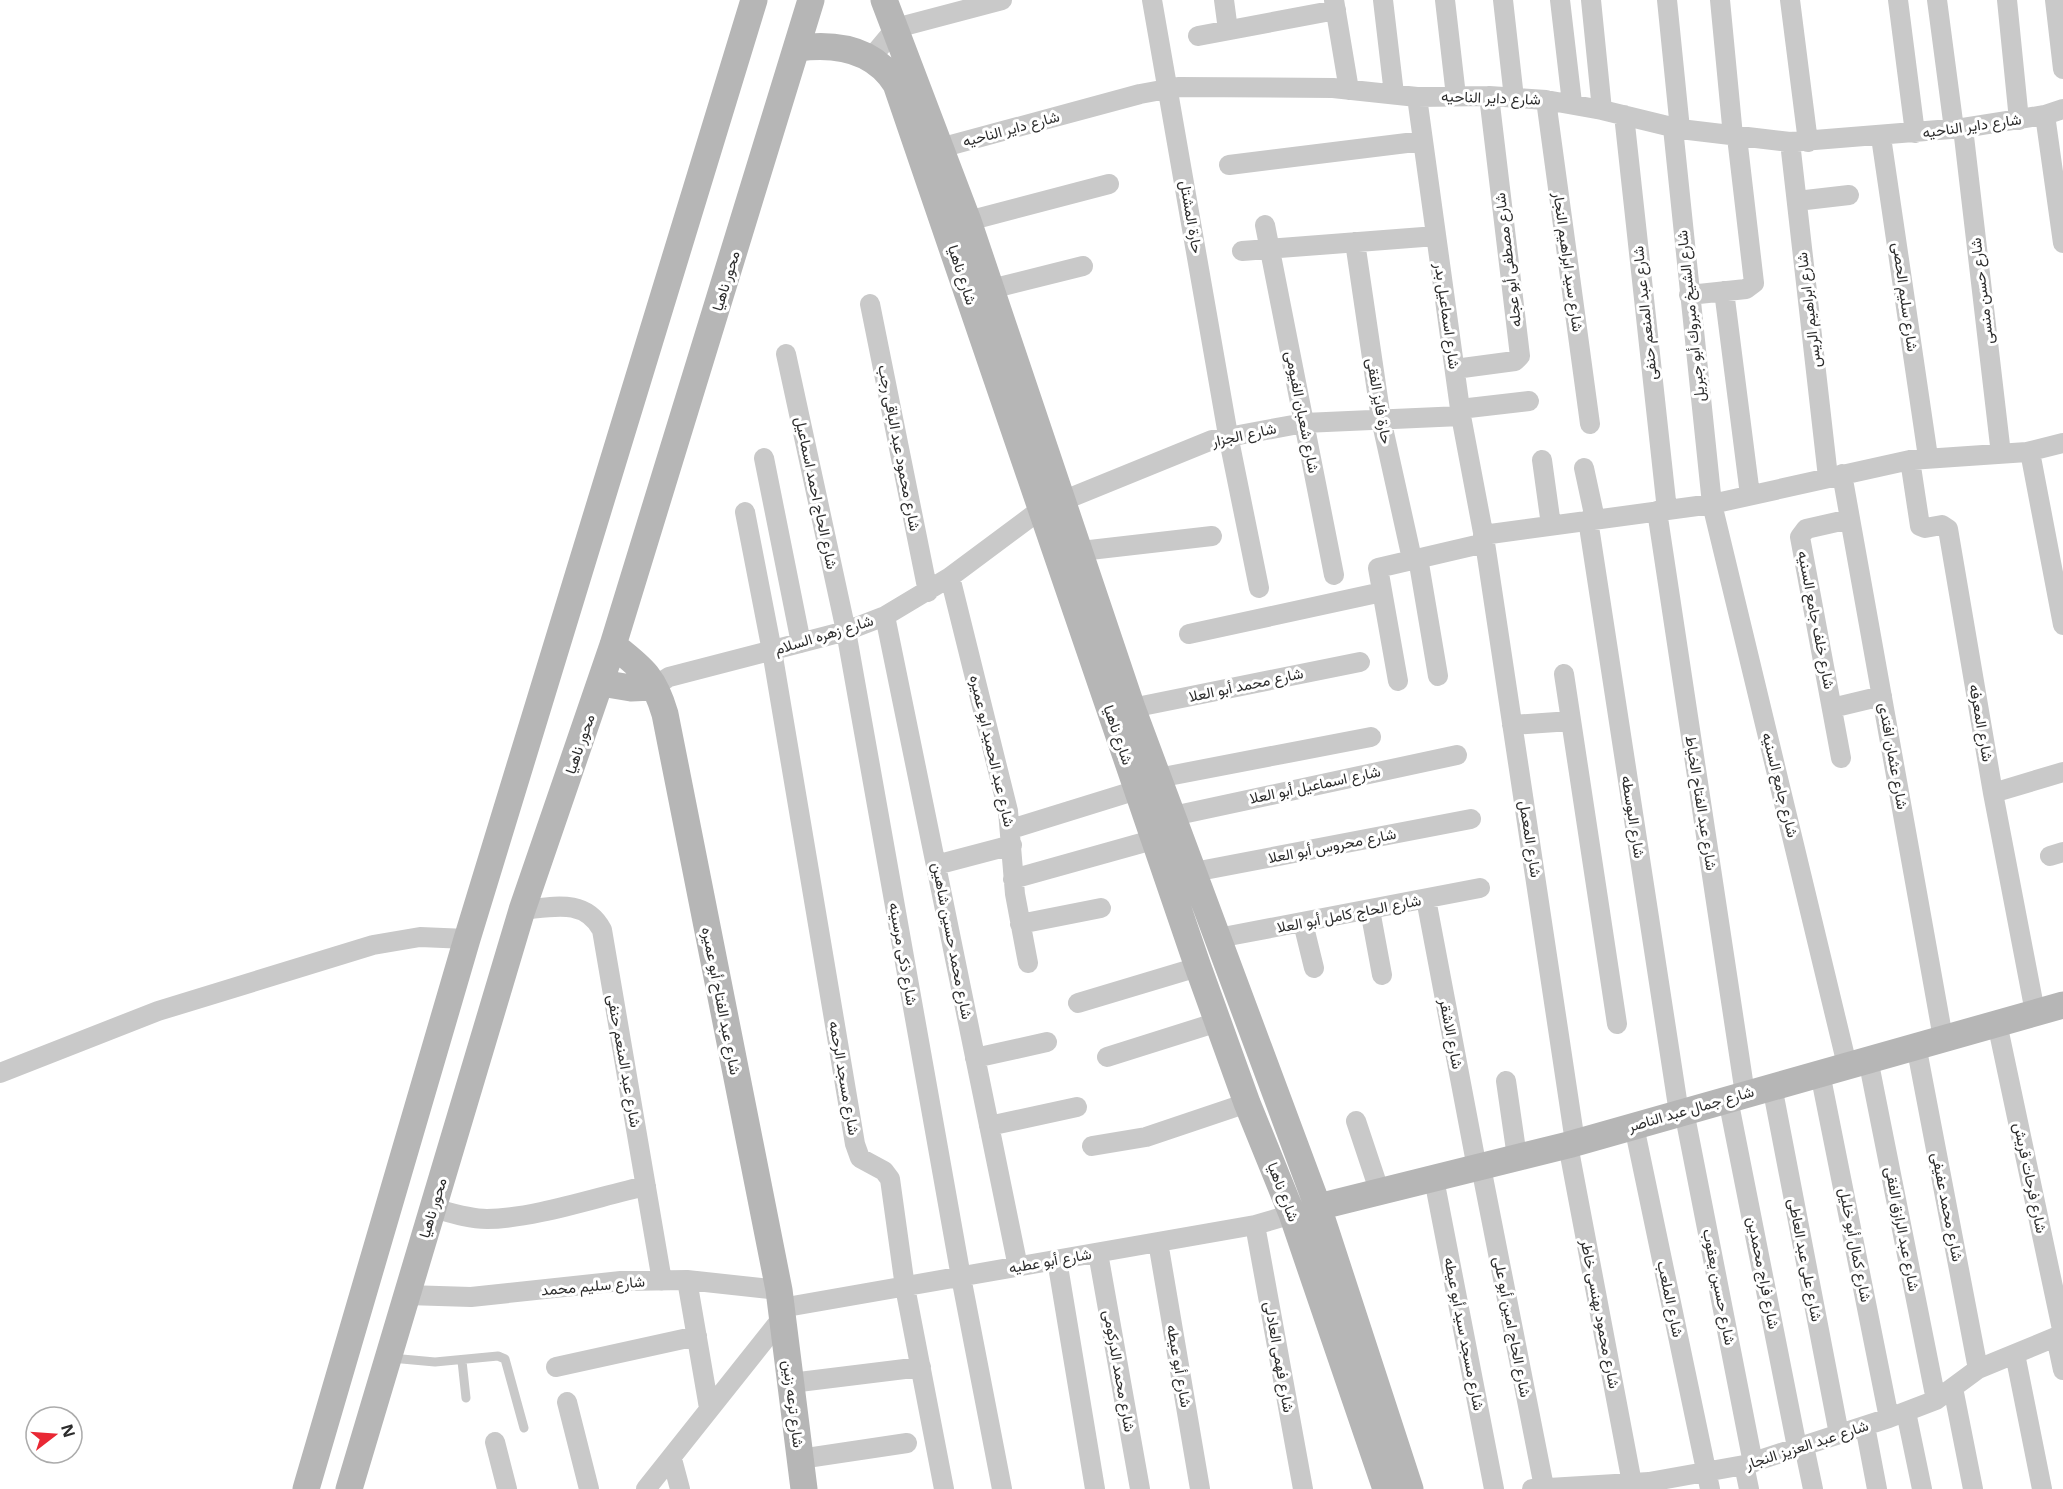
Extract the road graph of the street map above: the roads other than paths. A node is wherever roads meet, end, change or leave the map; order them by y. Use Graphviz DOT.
graph roads {
  1 [pos="754,0"];
  2 [pos="811,0"];
  3 [pos="884,0"];
  4 [pos="1002,0"];
  5 [pos="1152,0"];
  6 [pos="1224,0"];
  7 [pos="1383,0"];
  8 [pos="1445,0"];
  9 [pos="1503,0"];
  10 [pos="1560,0"];
  11 [pos="1591,0"];
  12 [pos="1667,0"];
  13 [pos="1720,0"];
  14 [pos="1790,0"];
  15 [pos="1898,0"];
  16 [pos="1937,0"];
  17 [pos="2007,0"];
  18 [pos="2055,0"];
  19 [pos="1335,5"];
  20 [pos="1294,9"];
  21 [pos="896,28"];
  22 [pos="1228,30"];
  23 [pos="1198,36"];
  24 [pos="798,48"];
  25 [pos="871,58"];
  26 [pos="2063,69"];
  27 [pos="1168,88"];
  28 [pos="1349,90"];
  29 [pos="1394,94"];
  30 [pos="1456,96"];
  31 [pos="1489,96"];
  32 [pos="1417,97"];
  33 [pos="1514,98"];
  34 [pos="1546,100"];
  35 [pos="1572,104"];
  36 [pos="1602,110"];
  37 [pos="2054,112"];
  38 [pos="1624,115"];
  39 [pos="2019,120"];
  40 [pos="1676,128"];
  41 [pos="1958,129"];
  42 [pos="1915,133"];
  43 [pos="1735,137"];
  44 [pos="1881,137"];
  45 [pos="1423,141"];
  46 [pos="1799,142"];
  47 [pos="931,151"];
  48 [pos="1229,165"];
  49 [pos="1109,184"];
  50 [pos="1849,195"];
  51 [pos="1797,201"];
  52 [pos="968,221"];
  53 [pos="1265,225"];
  54 [pos="1436,236"];
  55 [pos="1354,242"];
  56 [pos="2063,243"];
  57 [pos="1270,249"];
  58 [pos="1242,251"];
  59 [pos="1083,266"];
  60 [pos="991,289"];
  61 [pos="1724,291"];
  62 [pos="1689,295"];
  63 [pos="870,304"];
  64 [pos="786,354"];
  65 [pos="1455,369"];
  66 [pos="1529,401"];
  67 [pos="1461,412"];
  68 [pos="1381,419"];
  69 [pos="1304,423"];
  70 [pos="1590,424"];
  71 [pos="1228,435"];
  72 [pos="2063,443"];
  73 [pos="2030,452"];
  74 [pos="2001,454"];
  75 [pos="764,458"];
  76 [pos="1919,458"];
  77 [pos="1542,460"];
  78 [pos="1584,468"];
  79 [pos="1835,476"];
  80 [pos="1750,495"];
  81 [pos="1712,504"];
  82 [pos="1052,505"];
  83 [pos="1662,511"];
  84 [pos="745,512"];
  85 [pos="1850,519"];
  86 [pos="1591,520"];
  87 [pos="1551,525"];
  88 [pos="1212,536"];
  89 [pos="1484,539"];
  90 [pos="1081,551"];
  91 [pos="1415,559"];
  92 [pos="1334,575"];
  93 [pos="950,577"];
  94 [pos="1259,588"];
  95 [pos="928,591"];
  96 [pos="1382,592"];
  97 [pos="885,616"];
  98 [pos="2063,625"];
  99 [pos="846,631"];
  100 [pos="1189,634"];
  101 [pos="801,643"];
  102 [pos="613,645"];
  103 [pos="772,651"];
  104 [pos="1360,662"];
  105 [pos="1564,674"];
  106 [pos="1438,676"];
  107 [pos="1398,681"];
  108 [pos="601,683"];
  109 [pos="653,687"];
  110 [pos="1882,696"];
  111 [pos="1132,708"];
  112 [pos="1832,708"];
  113 [pos="1571,720"];
  114 [pos="1512,725"];
  115 [pos="1371,737"];
  116 [pos="1457,755"];
  117 [pos="1841,758"];
  118 [pos="2063,772"];
  119 [pos="1148,784"];
  120 [pos="1992,793"];
  121 [pos="1173,816"];
  122 [pos="1471,819"];
  123 [pos="1011,837"];
  124 [pos="1156,839"];
  125 [pos="936,865"];
  126 [pos="1194,872"];
  127 [pos="1013,879"];
  128 [pos="1480,888"];
  129 [pos="1426,899"];
  130 [pos="1101,908"];
  131 [pos="522,910"];
  132 [pos="1370,910"];
  133 [pos="1303,923"];
  134 [pos="1020,924"];
  135 [pos="1218,938"];
  136 [pos="467,939"];
  137 [pos="1028,963"];
  138 [pos="1198,967"];
  139 [pos="1314,968"];
  140 [pos="1382,975"];
  141 [pos="1078,1003"];
  142 [pos="2063,1005"];
  143 [pos="2035,1012"];
  144 [pos="1218,1022"];
  145 [pos="1997,1023"];
  146 [pos="1617,1024"];
  147 [pos="1943,1038"];
  148 [pos="1047,1042"];
  149 [pos="1916,1046"];
  150 [pos="1107,1057"];
  151 [pos="975,1058"];
  152 [pos="1858,1062"];
  153 [pos="1820,1072"];
  154 [pos="0,1073"];
  155 [pos="1506,1081"];
  156 [pos="1772,1086"];
  157 [pos="1737,1096"];
  158 [pos="1247,1103"];
  159 [pos="1077,1107"];
  160 [pos="1682,1112"];
  161 [pos="1356,1121"];
  162 [pos="989,1126"];
  163 [pos="1634,1126"];
  164 [pos="1572,1144"];
  165 [pos="1092,1146"];
  166 [pos="1516,1157"];
  167 [pos="1479,1167"];
  168 [pos="1434,1179"];
  169 [pos="646,1186"];
  170 [pos="1380,1193"];
  171 [pos="433,1208"];
  172 [pos="1305,1210"];
  173 [pos="1256,1225"];
  174 [pos="1158,1242"];
  175 [pos="1098,1253"];
  176 [pos="1057,1260"];
  177 [pos="1018,1267"];
  178 [pos="961,1277"];
  179 [pos="687,1280"];
  180 [pos="662,1281"];
  181 [pos="905,1287"];
  182 [pos="407,1295"];
  183 [pos="780,1306"];
  184 [pos="2061,1335"];
  185 [pos="697,1336"];
  186 [pos="2015,1354"];
  187 [pos="388,1357"];
  188 [pos="462,1361"];
  189 [pos="556,1367"];
  190 [pos="921,1367"];
  191 [pos="1978,1369"];
  192 [pos="2063,1370"];
  193 [pos="790,1383"];
  194 [pos="1945,1394"];
  195 [pos="466,1398"];
  196 [pos="567,1402"];
  197 [pos="709,1408"];
  198 [pos="1898,1415"];
  199 [pos="1865,1426"];
  200 [pos="524,1428"];
  201 [pos="1839,1434"];
  202 [pos="495,1442"];
  203 [pos="907,1443"];
  204 [pos="1801,1447"];
  205 [pos="672,1459"];
  206 [pos="800,1459"];
  207 [pos="1748,1464"];
  208 [pos="1708,1481"];
  209 [pos="1644,1485"];
  210 [pos="1564,1487"];
  211 [pos="1538,1488"];
  212 [pos="306,1489"];
  213 [pos="349,1489"];
  214 [pos="507,1489"];
  215 [pos="589,1489"];
  216 [pos="646,1489"];
  217 [pos="680,1489"];
  218 [pos="804,1489"];
  219 [pos="944,1489"];
  220 [pos="1002,1489"];
  221 [pos="1095,1489"];
  222 [pos="1140,1489"];
  223 [pos="1200,1489"];
  224 [pos="1303,1489"];
  225 [pos="1386,1489"];
  226 [pos="1410,1489"];
  227 [pos="1494,1489"];
  228 [pos="1749,1489"];
  229 [pos="1813,1489"];
  230 [pos="1877,1489"];
  231 [pos="1922,1489"];
  232 [pos="1973,1489"];
  233 [pos="2042,1489"];
  1 -- 136 [label="main road"];
  2 -- 24 [label="main road, محور ناهيا"];
  3 -- 21 [label="main road, شارع ناهيا"];
  4 -- 21 [label="street"];
  5 -- 27 [label="street, حارة المشتل"];
  6 -- 22 [label="street"];
  7 -- 29 [label="street"];
  8 -- 30 [label="street"];
  9 -- 33 [label="street"];
  10 -- 35 [label="street"];
  11 -- 36 [label="street"];
  12 -- 40 [label="street, شارع الشيخ مبروك أبو جبريل"];
  13 -- 43 [label="street"];
  14 -- 46 [label="street, شارع ابراهيم الريس"];
  15 -- 42 [label="street"];
  16 -- 41 [label="street, شارع حسن منسى"];
  17 -- 39 [label="street"];
  18 -- 26 [label="street"];
  19 -- 20 [label="street"];
  19 -- 28 [label="street"];
  20 -- 22 [label="street"];
  21 -- 25 [label="street"];
  21 -- 47 [label="main road, شارع ناهيا"];
  22 -- 23 [label="street"];
  24 -- 25 [label="main road, شارع ناهيا"];
  24 -- 102 [label="main road, محور ناهيا"];
  25 -- 47 [label="main road, شارع ناهيا"];
  27 -- 28 [label="street, شارع داير الناحيه"];
  27 -- 47 [label="street, شارع داير الناحيه"];
  27 -- 71 [label="street, حارة المشتل"];
  28 -- 29 [label="street, شارع داير الناحيه"];
  29 -- 32 [label="street, شارع داير الناحيه"];
  30 -- 31 [label="street, شارع داير الناحيه"];
  30 -- 32 [label="street, شارع داير الناحيه"];
  31 -- 33 [label="street, شارع داير الناحيه"];
  31 -- 65 [label="street, شارع مصطفى أبو عجله"];
  32 -- 45 [label="street, شارع اسماعيل بدر"];
  33 -- 34 [label="street, شارع داير الناحيه"];
  34 -- 35 [label="street, شارع داير الناحيه"];
  34 -- 70 [label="street, شارع سيد ابراهيم النجار"];
  35 -- 36 [label="street, شارع داير الناحيه"];
  36 -- 38 [label="street, شارع داير الناحيه"];
  37 -- 39 [label="street, شارع داير الناحيه"];
  37 -- 56 [label="street"];
  38 -- 40 [label="street, شارع داير الناحيه"];
  38 -- 83 [label="street, شارع عبد المنعم حنفى"];
  39 -- 41 [label="street, شارع داير الناحيه"];
  40 -- 43 [label="street, شارع داير الناحيه"];
  40 -- 62 [label="street, شارع الشيخ مبروك أبو جبريل"];
  41 -- 42 [label="street, شارع داير الناحيه"];
  41 -- 74 [label="street, شارع حسن منسى"];
  42 -- 44 [label="street, شارع داير الناحيه"];
  43 -- 46 [label="street, شارع داير الناحيه"];
  43 -- 61 [label="street"];
  44 -- 46 [label="street, شارع داير الناحيه"];
  44 -- 76 [label="street, شارع سليم الحصى"];
  45 -- 48 [label="street"];
  45 -- 54 [label="street, شارع اسماعيل بدر"];
  46 -- 51 [label="street, شارع ابراهيم الريس"];
  47 -- 52 [label="main road, شارع ناهيا"];
  47 -- 82 [label="main road, شارع ناهيا"];
  49 -- 52 [label="street"];
  50 -- 51 [label="street"];
  51 -- 79 [label="street, شارع ابراهيم الريس"];
  52 -- 60 [label="main road, شارع ناهيا"];
  53 -- 57 [label="street, شارع شعبان الفيومى"];
  54 -- 55 [label="street"];
  54 -- 65 [label="street, شارع اسماعيل بدر"];
  55 -- 57 [label="street"];
  55 -- 68 [label="street, حارة فايز الفقى"];
  57 -- 58 [label="street"];
  57 -- 69 [label="street, شارع شعبان الفيومى"];
  59 -- 60 [label="street"];
  60 -- 82 [label="main road, شارع ناهيا"];
  61 -- 62 [label="street"];
  61 -- 80 [label="street"];
  62 -- 81 [label="street, شارع الشيخ مبروك أبو جبريل"];
  63 -- 95 [label="street, شارع محمود عبد الباقى رجب"];
  64 -- 99 [label="street, شارع الحاج احمد اسماعيل"];
  65 -- 67 [label="street, شارع اسماعيل بدر"];
  66 -- 67 [label="street, شارع الجزار"];
  67 -- 68 [label="street, شارع الجزار"];
  67 -- 89 [label="street, شارع اسماعيل بدر"];
  68 -- 69 [label="street, شارع الجزار"];
  68 -- 91 [label="street, حارة فايز الفقى"];
  69 -- 71 [label="street, شارع الجزار"];
  69 -- 92 [label="street, شارع شعبان الفيومى"];
  71 -- 82 [label="street, شارع الجزار"];
  71 -- 94 [label="street, حارة المشتل"];
  72 -- 73 [label="street"];
  73 -- 74 [label="street"];
  73 -- 98 [label="street"];
  74 -- 76 [label="street"];
  75 -- 101 [label="street"];
  76 -- 79 [label="street"];
  76 -- 120 [label="street, شارع المعرفه"];
  77 -- 87 [label="street"];
  78 -- 86 [label="street, شارع البوسطه"];
  79 -- 80 [label="street"];
  79 -- 85 [label="street, شارع عثمان افتدى"];
  80 -- 81 [label="street"];
  81 -- 83 [label="street"];
  81 -- 152 [label="street, شارع جامع السنيه"];
  82 -- 90 [label="main road, شارع ناهيا"];
  82 -- 93 [label="street, شارع زهره السلام"];
  82 -- 119 [label="main road, شارع ناهيا"];
  83 -- 86 [label="street"];
  83 -- 157 [label="street, شارع عبد الفتاح الخياط"];
  84 -- 103 [label="street, شارع مسجد الرحمه"];
  85 -- 110 [label="street, شارع عثمان افتدى"];
  85 -- 112 [label="street, شارع خلف جامع السنيه"];
  86 -- 87 [label="street"];
  86 -- 160 [label="street, شارع البوسطه"];
  87 -- 89 [label="street"];
  88 -- 90 [label="street"];
  89 -- 91 [label="street"];
  89 -- 114 [label="street, شارع المعمل"];
  90 -- 111 [label="main road, شارع ناهيا"];
  91 -- 96 [label="street"];
  91 -- 106 [label="street, حارة فايز الفقى"];
  93 -- 95 [label="street, شارع زهره السلام"];
  93 -- 123 [label="street, شارع عبد الحميد ابو عميره"];
  95 -- 97 [label="street, شارع زهره السلام"];
  96 -- 100 [label="street"];
  96 -- 107 [label="street"];
  97 -- 99 [label="street, شارع زهره السلام"];
  97 -- 125 [label="street, شارع محمد حسين شاهين"];
  99 -- 101 [label="street, شارع زهره السلام"];
  99 -- 178 [label="street, شارع ذكى مرسينه"];
  101 -- 103 [label="street, شارع زهره السلام"];
  102 -- 108 [label="main road, محور ناهيا"];
  102 -- 109 [label="main road, شارع عبد الفتاح أبو عميره"];
  103 -- 109 [label="street, شارع زهره السلام"];
  103 -- 181 [label="street, شارع مسجد الرحمه"];
  104 -- 111 [label="street, شارع محمد أبو العلا"];
  105 -- 113 [label="street"];
  108 -- 109 [label="main road"];
  108 -- 131 [label="main road, محور ناهيا"];
  109 -- 183 [label="main road, شارع عبد الفتاح أبو عميره"];
  110 -- 112 [label="street"];
  110 -- 147 [label="street, شارع عثمان افتدى"];
  111 -- 119 [label="main road, شارع ناهيا"];
  112 -- 117 [label="street, شارع خلف جامع السنيه"];
  113 -- 114 [label="street"];
  113 -- 146 [label="street"];
  114 -- 164 [label="street, شارع المعمل"];
  115 -- 119 [label="street"];
  116 -- 121 [label="street, شارع اسماعيل أبو العلا"];
  118 -- 120 [label="street"];
  119 -- 121 [label="main road, شارع ناهيا"];
  119 -- 123 [label="street"];
  119 -- 124 [label="main road, شارع ناهيا"];
  120 -- 143 [label="street, شارع المعرفه"];
  121 -- 126 [label="main road, شارع ناهيا"];
  122 -- 126 [label="street, شارع محروس أبو العلا"];
  123 -- 125 [label="street"];
  123 -- 127 [label="street, شارع عبد الحميد ابو عميره"];
  124 -- 127 [label="street"];
  124 -- 138 [label="main road, شارع ناهيا"];
  125 -- 151 [label="street, شارع محمد حسين شاهين"];
  126 -- 135 [label="main road, شارع ناهيا"];
  127 -- 134 [label="street, شارع عبد الحميد ابو عميره"];
  128 -- 129 [label="street, شارع الحاج كامل أبو العلا"];
  129 -- 132 [label="street, شارع الحاج كامل أبو العلا"];
  129 -- 167 [label="street, شارع الاشقر"];
  130 -- 134 [label="street"];
  131 -- 169 [label="street, شارع عبد المنعم حنفى"];
  131 -- 171 [label="main road, محور ناهيا"];
  132 -- 133 [label="street, شارع الحاج كامل أبو العلا"];
  132 -- 140 [label="street"];
  133 -- 135 [label="street, شارع الحاج كامل أبو العلا"];
  133 -- 139 [label="street"];
  134 -- 137 [label="street, شارع عبد الحميد ابو عميره"];
  135 -- 172 [label="main road, شارع ناهيا"];
  136 -- 154 [label="street"];
  136 -- 212 [label="main road"];
  138 -- 141 [label="street"];
  138 -- 144 [label="main road, شارع ناهيا"];
  142 -- 143 [label="main road, شارع جمال عبد الناصر"];
  143 -- 145 [label="main road, شارع جمال عبد الناصر"];
  144 -- 150 [label="street"];
  144 -- 158 [label="main road, شارع ناهيا"];
  145 -- 147 [label="main road, شارع جمال عبد الناصر"];
  145 -- 184 [label="street, شارع فرحات قريش"];
  147 -- 149 [label="main road, شارع جمال عبد الناصر"];
  148 -- 151 [label="street"];
  149 -- 152 [label="main road, شارع جمال عبد الناصر"];
  149 -- 191 [label="street, شارع محمد عفيفى"];
  151 -- 162 [label="street, شارع محمد حسين شاهين"];
  152 -- 153 [label="main road, شارع جمال عبد الناصر"];
  152 -- 194 [label="street, شارع عبد الرازق الفقى"];
  153 -- 156 [label="main road, شارع جمال عبد الناصر"];
  153 -- 198 [label="street, شارع كمال أبو خليل"];
  155 -- 166 [label="street"];
  156 -- 157 [label="main road, شارع جمال عبد الناصر"];
  156 -- 201 [label="street, شارع على عبد العاطى"];
  157 -- 160 [label="main road, شارع جمال عبد الناصر"];
  157 -- 204 [label="street, شارع فراج محمدين"];
  158 -- 165 [label="street"];
  158 -- 172 [label="main road, شارع ناهيا"];
  159 -- 162 [label="street"];
  160 -- 163 [label="main road, شارع جمال عبد الناصر"];
  160 -- 207 [label="street, شارع حسين يعقوب"];
  161 -- 170 [label="street"];
  162 -- 177 [label="street, شارع محمد حسين شاهين"];
  163 -- 164 [label="main road, شارع جمال عبد الناصر"];
  163 -- 208 [label="street, شارع الملعب"];
  164 -- 166 [label="main road, شارع جمال عبد الناصر"];
  164 -- 209 [label="street, شارع محمود بهنسى خاطر"];
  166 -- 167 [label="main road, شارع جمال عبد الناصر"];
  167 -- 168 [label="main road, شارع جمال عبد الناصر"];
  167 -- 211 [label="street, شارع الحاج امين أبو على"];
  168 -- 170 [label="main road, شارع جمال عبد الناصر"];
  168 -- 227 [label="street, شارع مسجد سيد أبو عيطه"];
  169 -- 171 [label="street"];
  169 -- 180 [label="street, شارع عبد المنعم حنفى"];
  170 -- 172 [label="main road, شارع جمال عبد الناصر"];
  171 -- 182 [label="main road, محور ناهيا"];
  172 -- 173 [label="street, شارع أبو عطيه"];
  172 -- 225 [label="main road, شارع ناهيا"];
  172 -- 226 [label="main road, شارع ناهيا"];
  173 -- 174 [label="street, شارع أبو عطيه"];
  173 -- 224 [label="street, شارع فهمى العادلى"];
  174 -- 175 [label="street, شارع أبو عطيه"];
  174 -- 223 [label="street, شارع أبو عيطه"];
  175 -- 176 [label="street, شارع أبو عطيه"];
  175 -- 222 [label="street, شارع محمد الدركومى"];
  176 -- 177 [label="street, شارع أبو عطيه"];
  176 -- 221 [label="street"];
  177 -- 178 [label="street, شارع أبو عطيه"];
  178 -- 181 [label="street, شارع أبو عطيه"];
  178 -- 220 [label="street, شارع ذكى مرسينه"];
  179 -- 180 [label="street, شارع سليم محمد"];
  179 -- 183 [label="street, شارع سليم محمد"];
  179 -- 185 [label="street"];
  180 -- 182 [label="street, شارع سليم محمد"];
  181 -- 183 [label="street, شارع أبو عطيه"];
  181 -- 190 [label="street, شارع مسجد الرحمه"];
  182 -- 187 [label="main road, محور ناهيا"];
  183 -- 193 [label="main road, شارع ترعه زنين"];
  183 -- 197 [label="street"];
  184 -- 186 [label="street, شارع عبد العزيز النجار"];
  184 -- 192 [label="street, شارع فرحات قريش"];
  185 -- 189 [label="street"];
  185 -- 197 [label="street"];
  186 -- 191 [label="street, شارع عبد العزيز النجار"];
  186 -- 233 [label="street"];
  187 -- 188 [label="lane"];
  187 -- 213 [label="main road, محور ناهيا"];
  188 -- 195 [label="lane"];
  188 -- 200 [label="lane"];
  190 -- 193 [label="street"];
  190 -- 219 [label="street, شارع مسجد الرحمه"];
  191 -- 194 [label="street, شارع عبد العزيز النجار"];
  193 -- 206 [label="main road, شارع ترعه زنين"];
  194 -- 198 [label="street, شارع عبد العزيز النجار"];
  194 -- 232 [label="street, شارع عبد الرازق الفقى"];
  196 -- 215 [label="street"];
  197 -- 205 [label="street"];
  198 -- 199 [label="street, شارع عبد العزيز النجار"];
  198 -- 231 [label="street, شارع كمال أبو خليل"];
  199 -- 201 [label="street, شارع عبد العزيز النجار"];
  199 -- 230 [label="street"];
  201 -- 204 [label="street, شارع عبد العزيز النجار"];
  202 -- 214 [label="street"];
  203 -- 206 [label="street"];
  204 -- 207 [label="street, شارع عبد العزيز النجار"];
  204 -- 229 [label="street, شارع فراج محمدين"];
  205 -- 216 [label="street"];
  205 -- 217 [label="street"];
  206 -- 218 [label="main road, شارع ترعه زنين"];
  207 -- 208 [label="street, شارع عبد العزيز النجار"];
  207 -- 228 [label="street, شارع حسين يعقوب"];
  208 -- 209 [label="street, شارع عبد العزيز النجار"];
  209 -- 210 [label="street, شارع عبد العزيز النجار"];
  210 -- 211 [label="street, شارع عبد العزيز النجار"];
}
